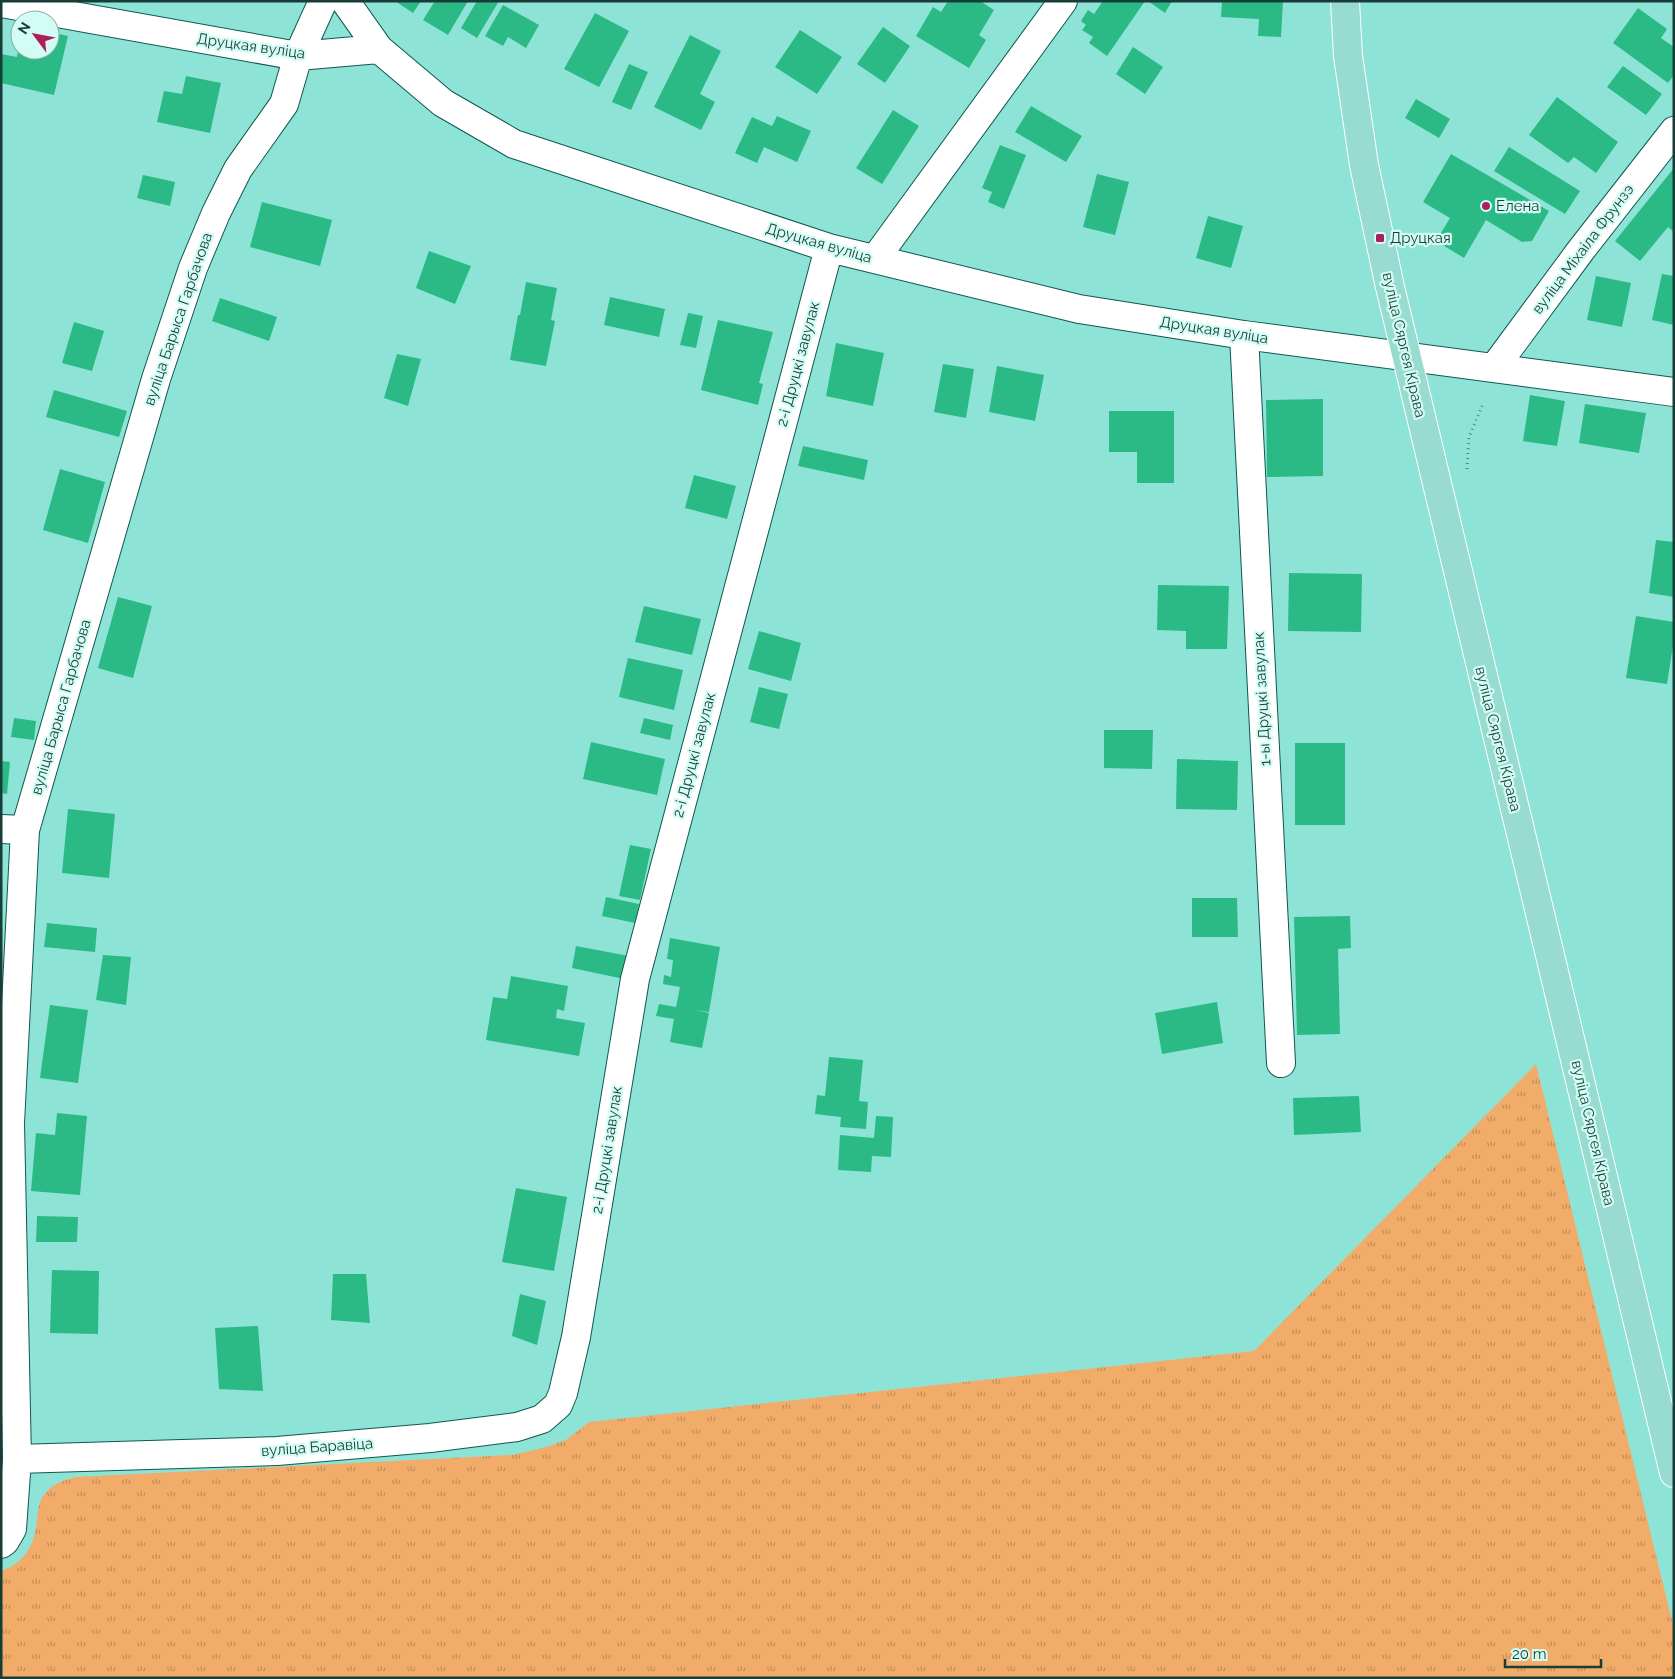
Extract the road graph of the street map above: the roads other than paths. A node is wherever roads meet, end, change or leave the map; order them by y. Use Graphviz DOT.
graph roads {
  1 [pos="323,1"];
  2 [pos="345,1"];
  3 [pos="1063,1"];
  4 [pos="1345,1"];
  5 [pos="1,3"];
  6 [pos="379,49"];
  7 [pos="298,56"];
  8 [pos="1674,131"];
  9 [pos="829,248"];
  10 [pos="875,259"];
  11 [pos="1244,335"];
  12 [pos="1406,357"];
  13 [pos="1494,368"];
  14 [pos="1674,392"];
  15 [pos="13,830"];
  16 [pos="1281,1063"];
  17 [pos="588,1269"];
  18 [pos="18,1459"];
  19 [pos="1674,1473"];
  20 [pos="1,1544"];
  1 -- 7 [label="street, вуліца Барыса Гарбачова"];
  2 -- 6 [label="street"];
  3 -- 10 [label="street"];
  4 -- 12 [label="main road, вуліца Сяргея Кірава"];
  5 -- 7 [label="street, Друцкая вуліца"];
  6 -- 7 [label="street, Друцкая вуліца"];
  6 -- 9 [label="street, Друцкая вуліца"];
  7 -- 15 [label="street, вуліца Барыса Гарбачова"];
  8 -- 13 [label="street, вуліца Міхаіла Фрунзэ"];
  9 -- 10 [label="street, Друцкая вуліца"];
  9 -- 17 [label="street, 2-і Друцкі завулак"];
  10 -- 11 [label="street, Друцкая вуліца"];
  11 -- 12 [label="street, Друцкая вуліца"];
  11 -- 16 [label="street, 1-ы Друцкі завулак"];
  12 -- 13 [label="street, Друцкая вуліца"];
  12 -- 19 [label="main road, вуліца Сяргея Кірава"];
  13 -- 14 [label="street, Друцкая вуліца"];
  15 -- 18 [label="street, вуліца Барыса Гарбачова"];
  17 -- 18 [label="street, вуліца Баравіца"];
  18 -- 20 [label="street"];
}
